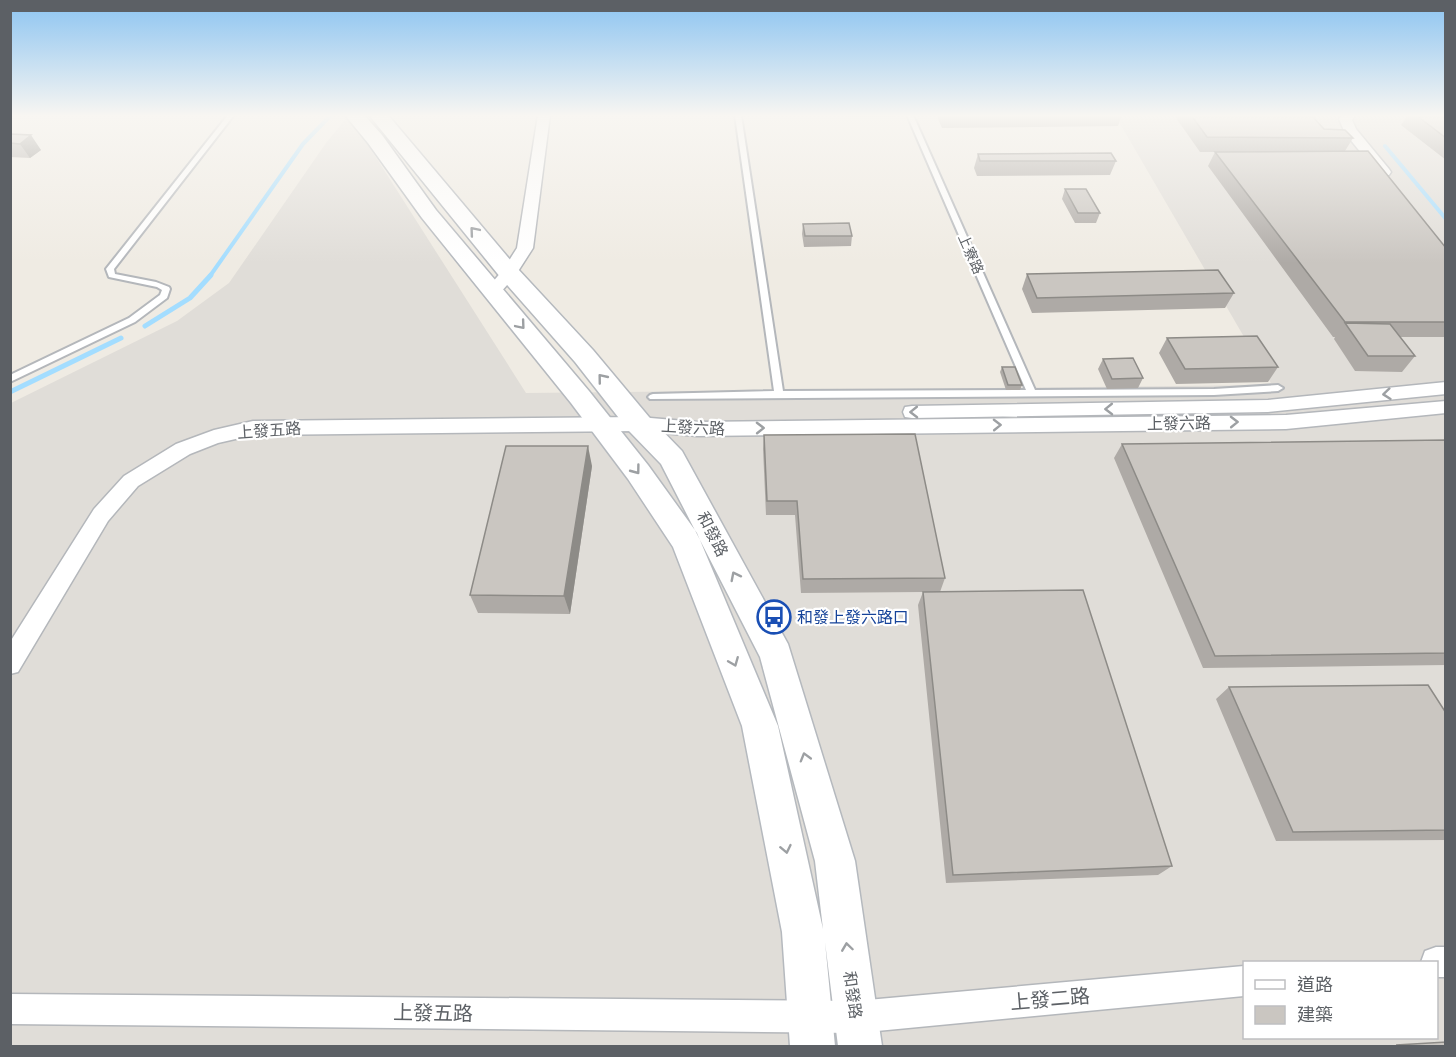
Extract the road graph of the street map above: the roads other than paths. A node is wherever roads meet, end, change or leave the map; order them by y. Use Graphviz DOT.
graph roads {
  1 [pos="193,164"];
  2 [pos="393,164"];
  3 [pos="419,164"];
  4 [pos="537,164"];
  5 [pos="745,164"];
  6 [pos="932,164"];
  7 [pos="1380,164"];
  8 [pos="1396,187"];
  9 [pos="509,273"];
  10 [pos="493,291"];
  11 [pos="10,379"];
  12 [pos="1278,388"];
  13 [pos="1446,388"];
  14 [pos="1032,393"];
  15 [pos="780,394"];
  16 [pos="1446,407"];
  17 [pos="646,411"];
  18 [pos="601,424"];
  19 [pos="10,664"];
  20 [pos="1243,981"];
  21 [pos="10,1009"];
  22 [pos="811,1032"];
  23 [pos="858,1032"];
  1 -- 11 [label="lane"];
  2 -- 10 [label="street, 和發路"];
  9 -- 3 [label="street, 和發路, one-way"];
  4 -- 9 [label="street"];
  5 -- 15 [label="lane"];
  6 -- 14 [label="lane, 上寮路"];
  7 -- 8 [label="street"];
  9 -- 10 [label="street"];
  17 -- 9 [label="street, 和發路, one-way"];
  10 -- 18 [label="street, 和發路, one-way"];
  12 -- 14 [label="lane"];
  13 -- 17 [label="street, 上發六路, one-way"];
  14 -- 15 [label="lane"];
  15 -- 17 [label="lane"];
  17 -- 16 [label="street, 上發六路, one-way"];
  17 -- 18 [label="street, 上發五路"];
  23 -- 17 [label="street, 和發路, one-way"];
  18 -- 19 [label="street, 上發五路"];
  18 -- 22 [label="street, 和發路, one-way"];
  20 -- 23 [label="street, 上發二路"];
  21 -- 22 [label="street, 上發五路"];
  22 -- 23 [label="street, 上發五路"];
}
